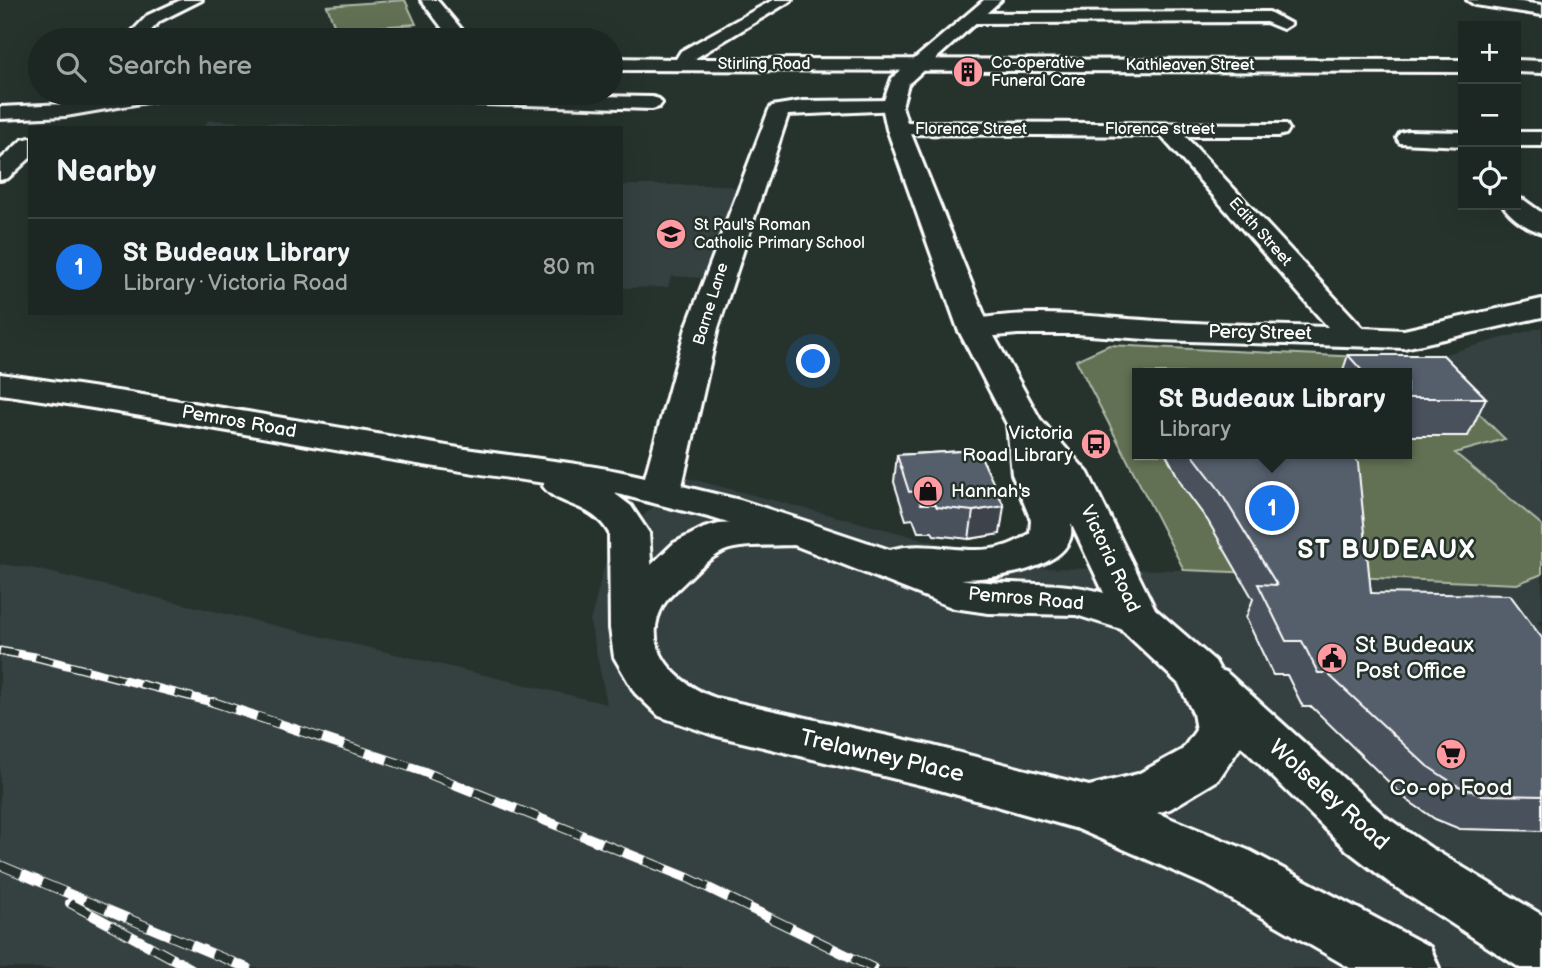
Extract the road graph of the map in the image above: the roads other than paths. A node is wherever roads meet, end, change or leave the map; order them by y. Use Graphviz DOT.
graph roads {
  1 [pos="194,0"];
  2 [pos="429,0"];
  3 [pos="784,0"];
  4 [pos="993,0"];
  5 [pos="1475,0"];
  6 [pos="1542,10"];
  7 [pos="973,18"];
  8 [pos="1283,24"];
  9 [pos="144,28"];
  10 [pos="451,28"];
  11 [pos="682,63"];
  12 [pos="623,64"];
  13 [pos="918,65"];
  14 [pos="1458,66"];
  15 [pos="1521,66"];
  16 [pos="1542,66"];
  17 [pos="623,101"];
  18 [pos="642,101"];
  19 [pos="71,105"];
  20 [pos="95,105"];
  21 [pos="66,110"];
  22 [pos="0,113"];
  23 [pos="895,118"];
  24 [pos="49,126"];
  25 [pos="1043,129"];
  26 [pos="1278,129"];
  27 [pos="1167,130"];
  28 [pos="1408,138"];
  29 [pos="1458,139"];
  30 [pos="1521,139"];
  31 [pos="1542,139"];
  32 [pos="28,147"];
  33 [pos="0,173"];
  34 [pos="1521,209"];
  35 [pos="1542,225"];
  36 [pos="1542,308"];
  37 [pos="974,329"];
  38 [pos="1352,335"];
  39 [pos="0,384"];
  40 [pos="1026,424"];
  41 [pos="479,463"];
  42 [pos="661,491"];
  43 [pos="797,532"];
  44 [pos="863,555"];
  45 [pos="1137,618"];
  46 [pos="633,628"];
  47 [pos="1198,673"];
  48 [pos="676,703"];
  49 [pos="1089,809"];
  50 [pos="1541,944"];
  51 [pos="1408,968"];
  1 -- 9 [label="street"];
  2 -- 10 [label="street"];
  3 -- 11 [label="street"];
  4 -- 7 [label="street"];
  5 -- 6 [label="street"];
  7 -- 8 [label="street"];
  7 -- 13 [label="street"];
  11 -- 12 [label="street, Stirling Road"];
  11 -- 13 [label="street, Stirling Road"];
  13 -- 14 [label="street, Kathleaven Street"];
  13 -- 23 [label="street"];
  15 -- 16 [label="street"];
  17 -- 18 [label="street"];
  19 -- 21 [label="street"];
  20 -- 21 [label="street"];
  21 -- 22 [label="street"];
  21 -- 24 [label="street"];
  23 -- 25 [label="street, Florence Street"];
  23 -- 37 [label="street, Victoria Road"];
  23 -- 42 [label="street, Barne Lane"];
  25 -- 27 [label="street, Florence street"];
  26 -- 27 [label="street, Florence street"];
  27 -- 38 [label="street, Edith Street"];
  28 -- 29 [label="street"];
  30 -- 31 [label="street"];
  32 -- 33 [label="street"];
  34 -- 35 [label="street"];
  36 -- 38 [label="street, Percy Street"];
  37 -- 38 [label="street, Percy Street"];
  37 -- 40 [label="street, Victoria Road"];
  39 -- 41 [label="street, Pemros Road"];
  40 -- 44 [label="street, Victoria Road"];
  40 -- 45 [label="street, Victoria Road"];
  41 -- 42 [label="street, Pemros Road"];
  41 -- 46 [label="street, Pemros Road"];
  42 -- 43 [label="street, Pemros Road"];
  43 -- 44 [label="street, Pemros Road"];
  43 -- 46 [label="street, Pemros Road"];
  44 -- 45 [label="street, Pemros Road"];
  45 -- 47 [label="street, Victoria Road"];
  46 -- 48 [label="street, Pemros Road"];
  47 -- 49 [label="street, Victoria Road"];
  47 -- 50 [label="street, Wolseley Road"];
  48 -- 49 [label="street, Trelawney Place"];
  49 -- 51 [label="street"];
}
